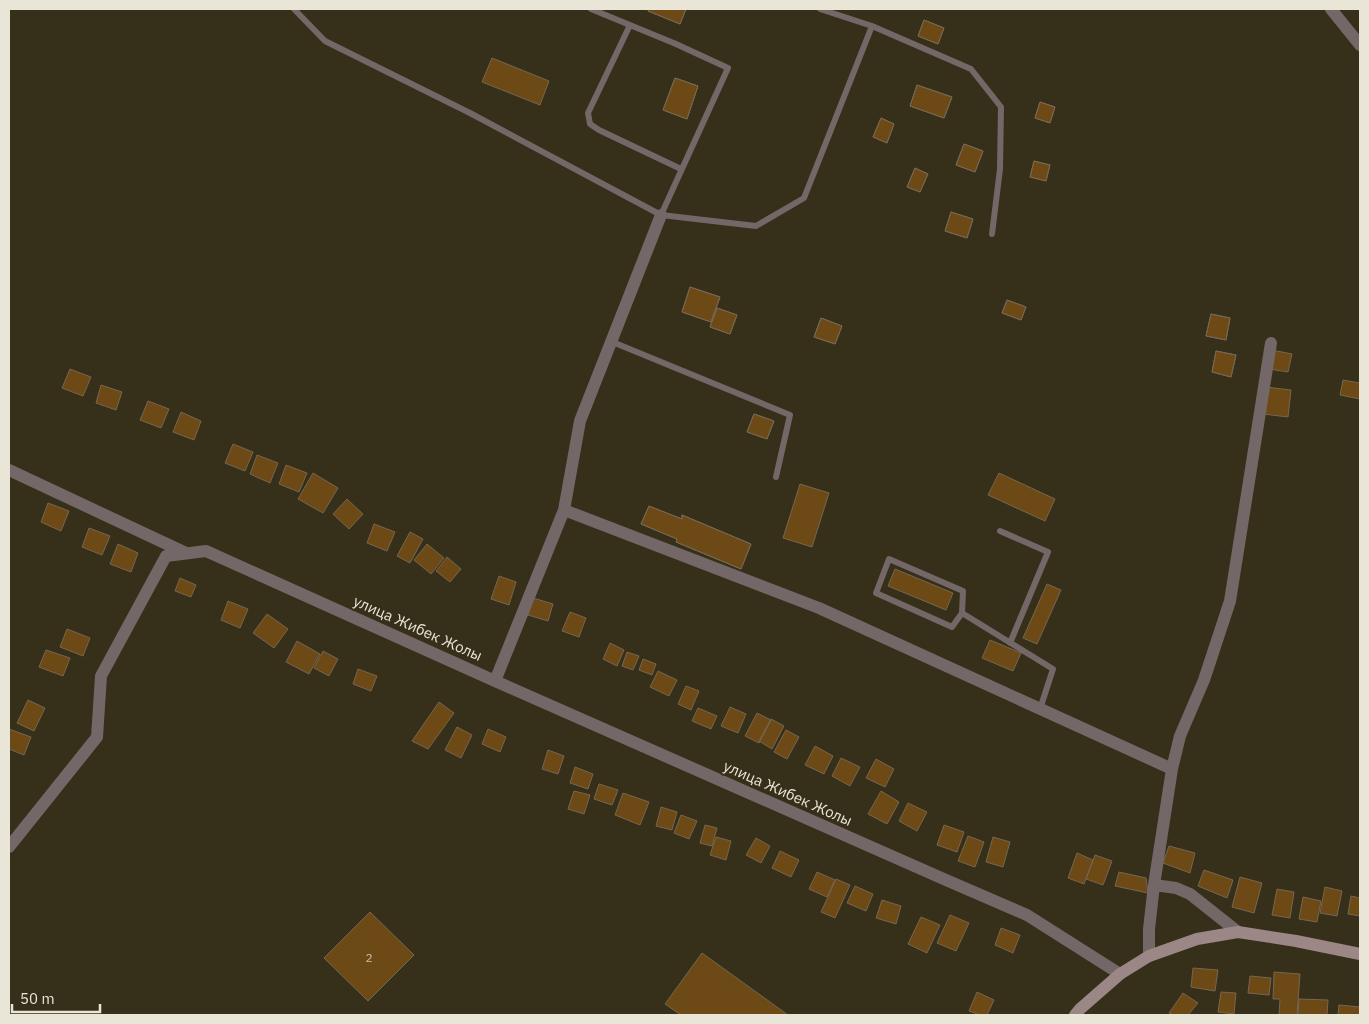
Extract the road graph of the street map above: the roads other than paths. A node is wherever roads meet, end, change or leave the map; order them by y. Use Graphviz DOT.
graph roads {
  1 [pos="294,9"];
  2 [pos="591,9"];
  3 [pos="820,9"];
  4 [pos="1331,9"];
  5 [pos="630,24"];
  6 [pos="872,26"];
  7 [pos="1360,45"];
  8 [pos="681,169"];
  9 [pos="661,215"];
  10 [pos="992,234"];
  11 [pos="610,341"];
  12 [pos="1270,343"];
  13 [pos="9,470"];
  14 [pos="776,477"];
  15 [pos="564,510"];
  16 [pos="1000,530"];
  17 [pos="186,553"];
  18 [pos="962,613"];
  19 [pos="1010,642"];
  20 [pos="495,681"];
  21 [pos="1040,709"];
  22 [pos="1172,769"];
  23 [pos="9,847"];
  24 [pos="1154,884"];
  25 [pos="1238,932"];
  26 [pos="1360,954"];
  27 [pos="1149,956"];
  28 [pos="1120,974"];
  29 [pos="1075,1015"];
  1 -- 9 [label="lane"];
  2 -- 5 [label="lane"];
  3 -- 6 [label="lane"];
  4 -- 7 [label="street"];
  5 -- 8 [label="lane"];
  5 -- 8 [label="lane"];
  6 -- 9 [label="lane"];
  6 -- 10 [label="lane"];
  8 -- 9 [label="lane"];
  9 -- 11 [label="street"];
  11 -- 14 [label="lane"];
  11 -- 15 [label="street"];
  12 -- 22 [label="street"];
  13 -- 17 [label="street"];
  15 -- 20 [label="street"];
  15 -- 21 [label="street"];
  16 -- 19 [label="lane"];
  17 -- 20 [label="street, улица Жибек Жолы"];
  17 -- 23 [label="street"];
  18 -- 18 [label="lane"];
  18 -- 19 [label="lane"];
  19 -- 21 [label="lane"];
  20 -- 28 [label="street, улица Жибек Жолы"];
  21 -- 22 [label="street"];
  22 -- 24 [label="street"];
  24 -- 25 [label="street"];
  24 -- 27 [label="street"];
  25 -- 26 [label="main road"];
  25 -- 27 [label="main road"];
  27 -- 28 [label="main road"];
  28 -- 29 [label="main road"];
}
